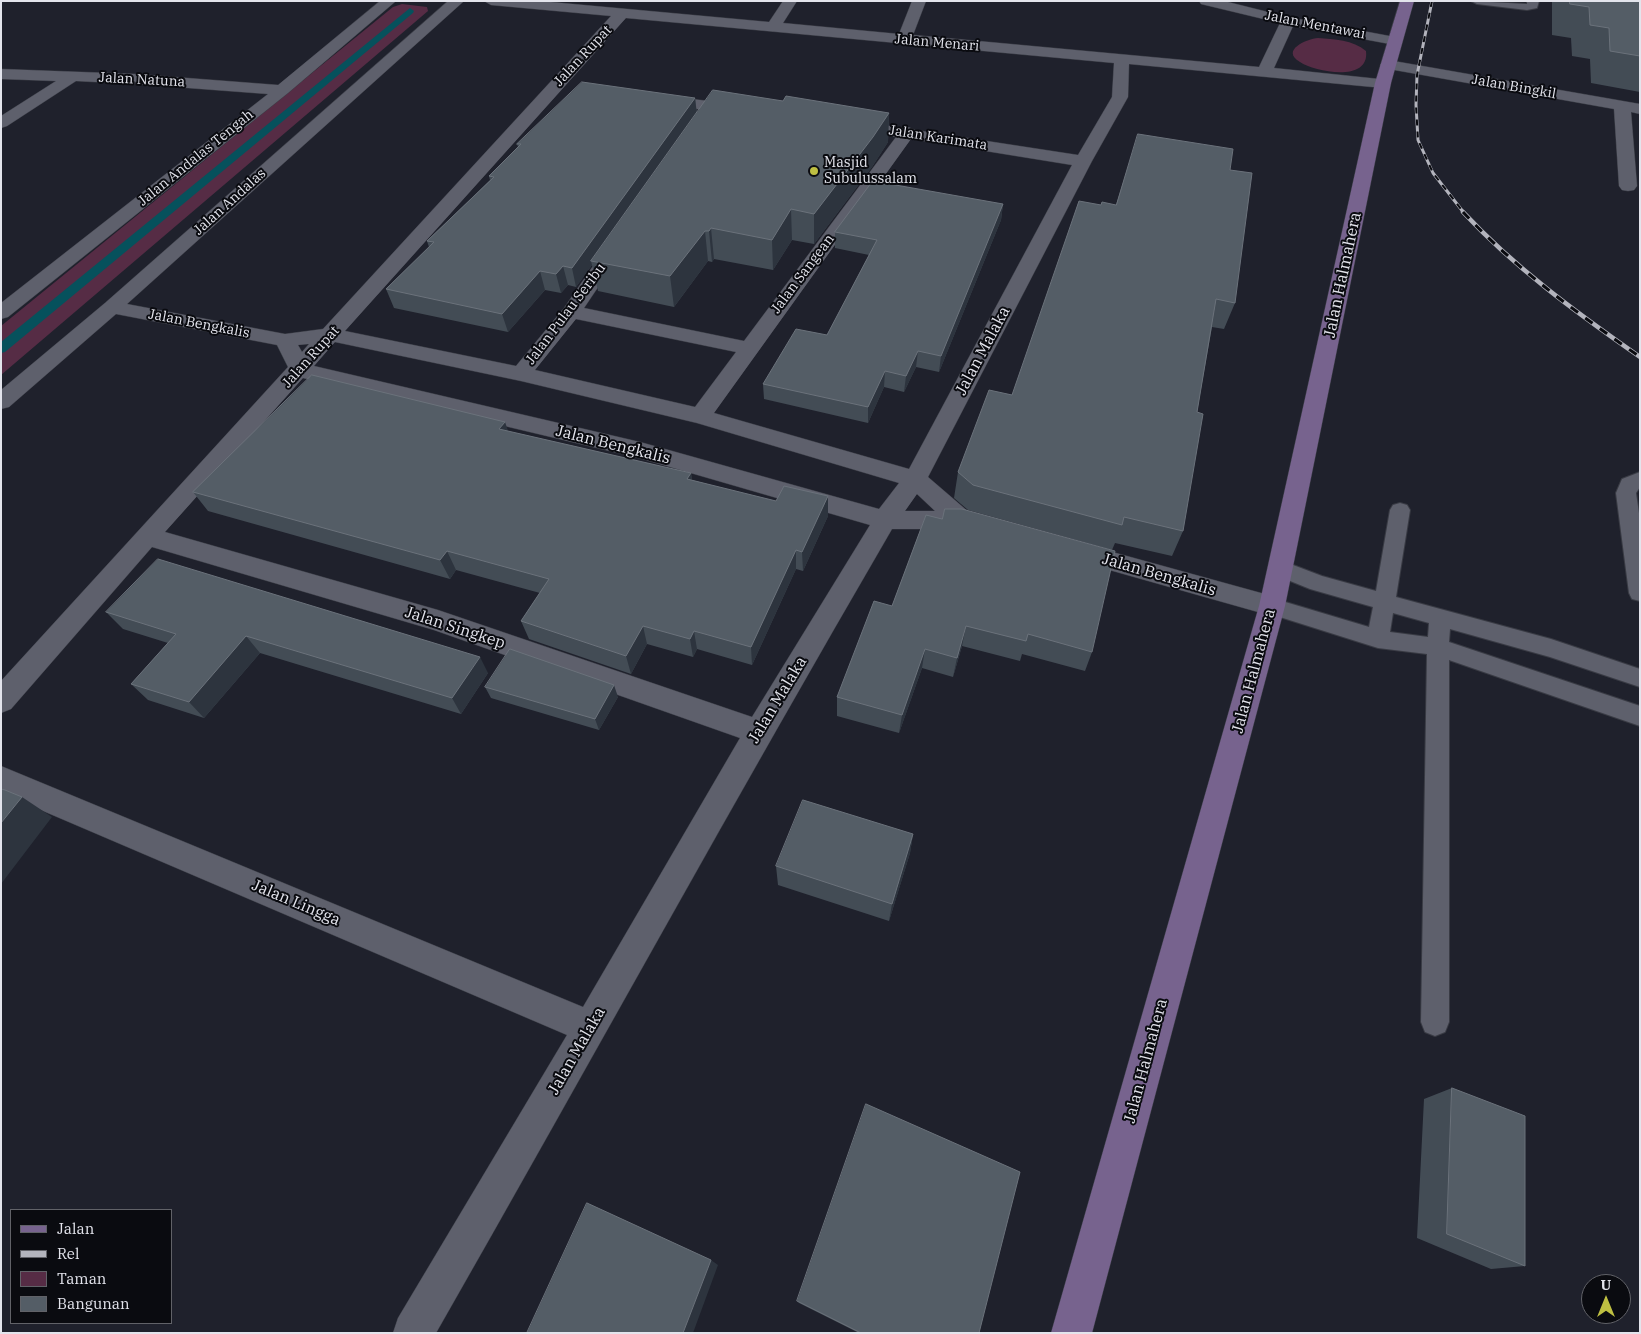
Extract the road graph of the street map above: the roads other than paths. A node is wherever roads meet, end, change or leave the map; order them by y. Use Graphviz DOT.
graph roads {
  1 [pos="389,1"];
  2 [pos="457,1"];
  3 [pos="491,1"];
  4 [pos="790,1"];
  5 [pos="919,1"];
  6 [pos="1206,1"];
  7 [pos="1407,1"];
  8 [pos="1477,1"];
  9 [pos="1533,1"];
  10 [pos="622,13"];
  11 [pos="1288,21"];
  12 [pos="773,27"];
  13 [pos="904,40"];
  14 [pos="1122,60"];
  15 [pos="1389,63"];
  16 [pos="1264,73"];
  17 [pos="1,74"];
  18 [pos="74,76"];
  19 [pos="282,90"];
  20 [pos="639,97"];
  21 [pos="1622,106"];
  22 [pos="714,107"];
  23 [pos="1640,109"];
  24 [pos="753,112"];
  25 [pos="703,122"];
  26 [pos="831,122"];
  27 [pos="1,123"];
  28 [pos="908,132"];
  29 [pos="1083,161"];
  30 [pos="1628,186"];
  31 [pos="626,233"];
  32 [pos="112,307"];
  33 [pos="571,312"];
  34 [pos="1,313"];
  35 [pos="331,335"];
  36 [pos="285,340"];
  37 [pos="748,348"];
  38 [pos="300,370"];
  39 [pos="521,374"];
  40 [pos="1,402"];
  41 [pos="700,416"];
  42 [pos="915,478"];
  43 [pos="1640,479"];
  44 [pos="1400,510"];
  45 [pos="959,519"];
  46 [pos="885,520"];
  47 [pos="987,527"];
  48 [pos="147,536"];
  49 [pos="1054,545"];
  50 [pos="1280,568"];
  51 [pos="1640,592"];
  52 [pos="1384,603"];
  53 [pos="1272,606"];
  54 [pos="1440,619"];
  55 [pos="1378,639"];
  56 [pos="1438,647"];
  57 [pos="1640,678"];
  58 [pos="1,701"];
  59 [pos="1640,716"];
  60 [pos="759,732"];
  61 [pos="1,779"];
  62 [pos="1435,1022"];
  63 [pos="590,1028"];
  64 [pos="413,1333"];
  65 [pos="1071,1333"];
  1 -- 19 [label="street, Jalan Andalas Tengah"];
  2 -- 32 [label="street, Jalan Andalas"];
  3 -- 10 [label="street, Jalan Menari"];
  4 -- 12 [label="street"];
  5 -- 13 [label="street"];
  6 -- 11 [label="street, Jalan Mentawai"];
  7 -- 15 [label="street, Jalan Halmahera"];
  8 -- 9 [label="lane"];
  10 -- 12 [label="street, Jalan Menari"];
  10 -- 35 [label="street, Jalan Rupat"];
  11 -- 15 [label="street, Jalan Mentawai"];
  11 -- 16 [label="street"];
  12 -- 13 [label="street, Jalan Menari"];
  13 -- 14 [label="street, Jalan Menari"];
  14 -- 16 [label="street, Jalan Menari"];
  14 -- 29 [label="street, Jalan Malaka"];
  15 -- 16 [label="street, Jalan Menari"];
  15 -- 21 [label="street, Jalan Bingkil"];
  15 -- 50 [label="street, Jalan Halmahera"];
  17 -- 18 [label="street, Jalan Natuna"];
  18 -- 19 [label="street, Jalan Natuna"];
  18 -- 27 [label="street"];
  19 -- 34 [label="street, Jalan Andalas Tengah"];
  20 -- 22 [label="street"];
  21 -- 23 [label="street, Jalan Bingkil"];
  21 -- 30 [label="street"];
  22 -- 24 [label="street"];
  22 -- 25 [label="street"];
  26 -- 28 [label="street, Jalan Karimata"];
  28 -- 29 [label="street, Jalan Karimata"];
  28 -- 37 [label="street, Jalan Sangean"];
  29 -- 42 [label="street, Jalan Malaka"];
  31 -- 33 [label="street, Jalan Pulau Seribu"];
  32 -- 36 [label="street, Jalan Bengkalis"];
  32 -- 40 [label="street, Jalan Andalas"];
  33 -- 37 [label="street"];
  33 -- 39 [label="street, Jalan Pulau Seribu"];
  35 -- 36 [label="street, Jalan Bengkalis"];
  35 -- 38 [label="street, Jalan Rupat"];
  35 -- 39 [label="street, Jalan Bengkalis"];
  36 -- 38 [label="street"];
  37 -- 41 [label="street, Jalan Sangean"];
  38 -- 46 [label="street, Jalan Bengkalis"];
  38 -- 48 [label="street, Jalan Rupat"];
  39 -- 41 [label="street, Jalan Bengkalis"];
  41 -- 42 [label="street, Jalan Bengkalis"];
  42 -- 45 [label="street, Jalan Bengkalis"];
  42 -- 46 [label="street, Jalan Malaka"];
  43 -- 51 [label="lane"];
  44 -- 52 [label="lane"];
  45 -- 46 [label="street, Jalan Bengkalis"];
  45 -- 47 [label="street, Jalan Bengkalis"];
  46 -- 60 [label="street, Jalan Malaka"];
  48 -- 58 [label="street, Jalan Rupat"];
  48 -- 60 [label="street, Jalan Singkep"];
  49 -- 53 [label="street, Jalan Bengkalis"];
  50 -- 52 [label="lane"];
  50 -- 53 [label="street, Jalan Halmahera"];
  52 -- 54 [label="lane"];
  52 -- 55 [label="lane"];
  53 -- 55 [label="lane"];
  53 -- 65 [label="street, Jalan Halmahera"];
  54 -- 56 [label="lane"];
  54 -- 57 [label="lane"];
  55 -- 56 [label="lane"];
  56 -- 59 [label="lane"];
  56 -- 62 [label="lane"];
  60 -- 63 [label="street, Jalan Malaka"];
  61 -- 63 [label="street, Jalan Lingga"];
  63 -- 64 [label="street, Jalan Malaka"];
}
